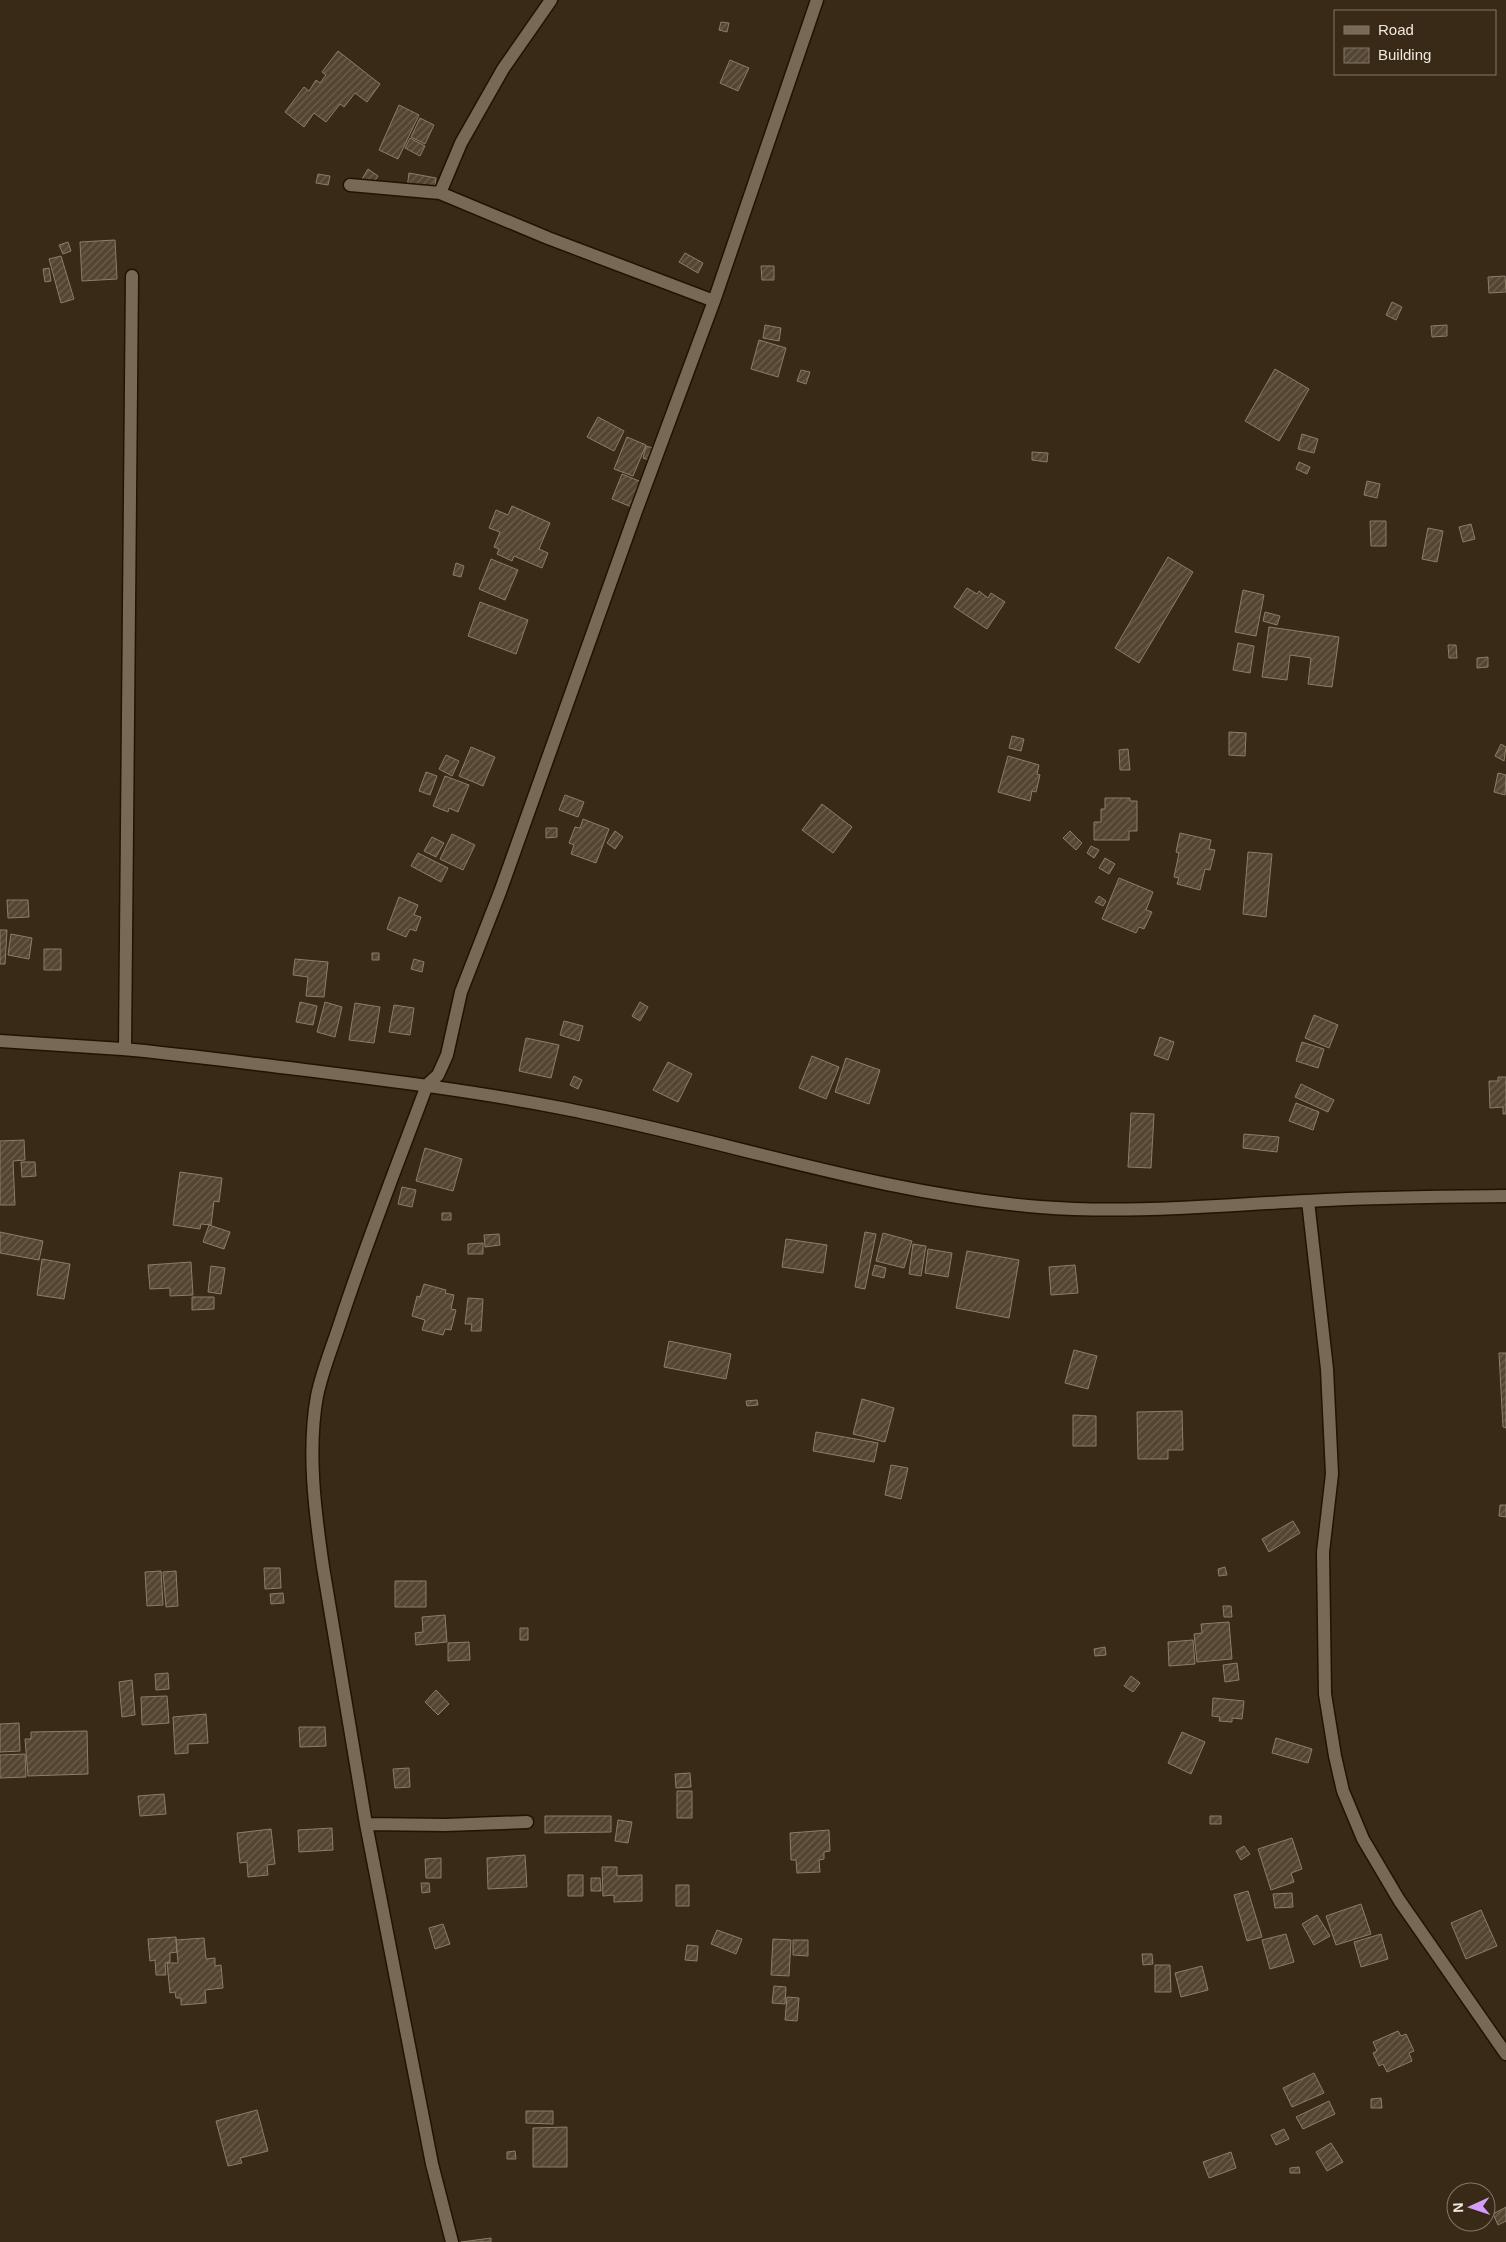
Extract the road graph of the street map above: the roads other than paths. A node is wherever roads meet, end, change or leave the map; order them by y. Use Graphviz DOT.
graph roads {
  1 [pos="551,0"];
  2 [pos="817,0"];
  3 [pos="350,185"];
  4 [pos="440,193"];
  5 [pos="132,276"];
  6 [pos="714,301"];
  7 [pos="0,1041"];
  8 [pos="125,1049"];
  9 [pos="428,1085"];
  10 [pos="1506,1196"];
  11 [pos="1308,1201"];
  12 [pos="527,1822"];
  13 [pos="366,1824"];
  14 [pos="1506,2054"];
  15 [pos="452,2242"];
  1 -- 4 [label="street"];
  2 -- 6 [label="street"];
  3 -- 4 [label="street"];
  4 -- 6 [label="street"];
  5 -- 8 [label="street"];
  6 -- 9 [label="street"];
  7 -- 8 [label="street"];
  8 -- 9 [label="street"];
  9 -- 11 [label="street"];
  9 -- 13 [label="street"];
  10 -- 11 [label="street"];
  11 -- 14 [label="street"];
  12 -- 13 [label="street"];
  13 -- 15 [label="street"];
}
